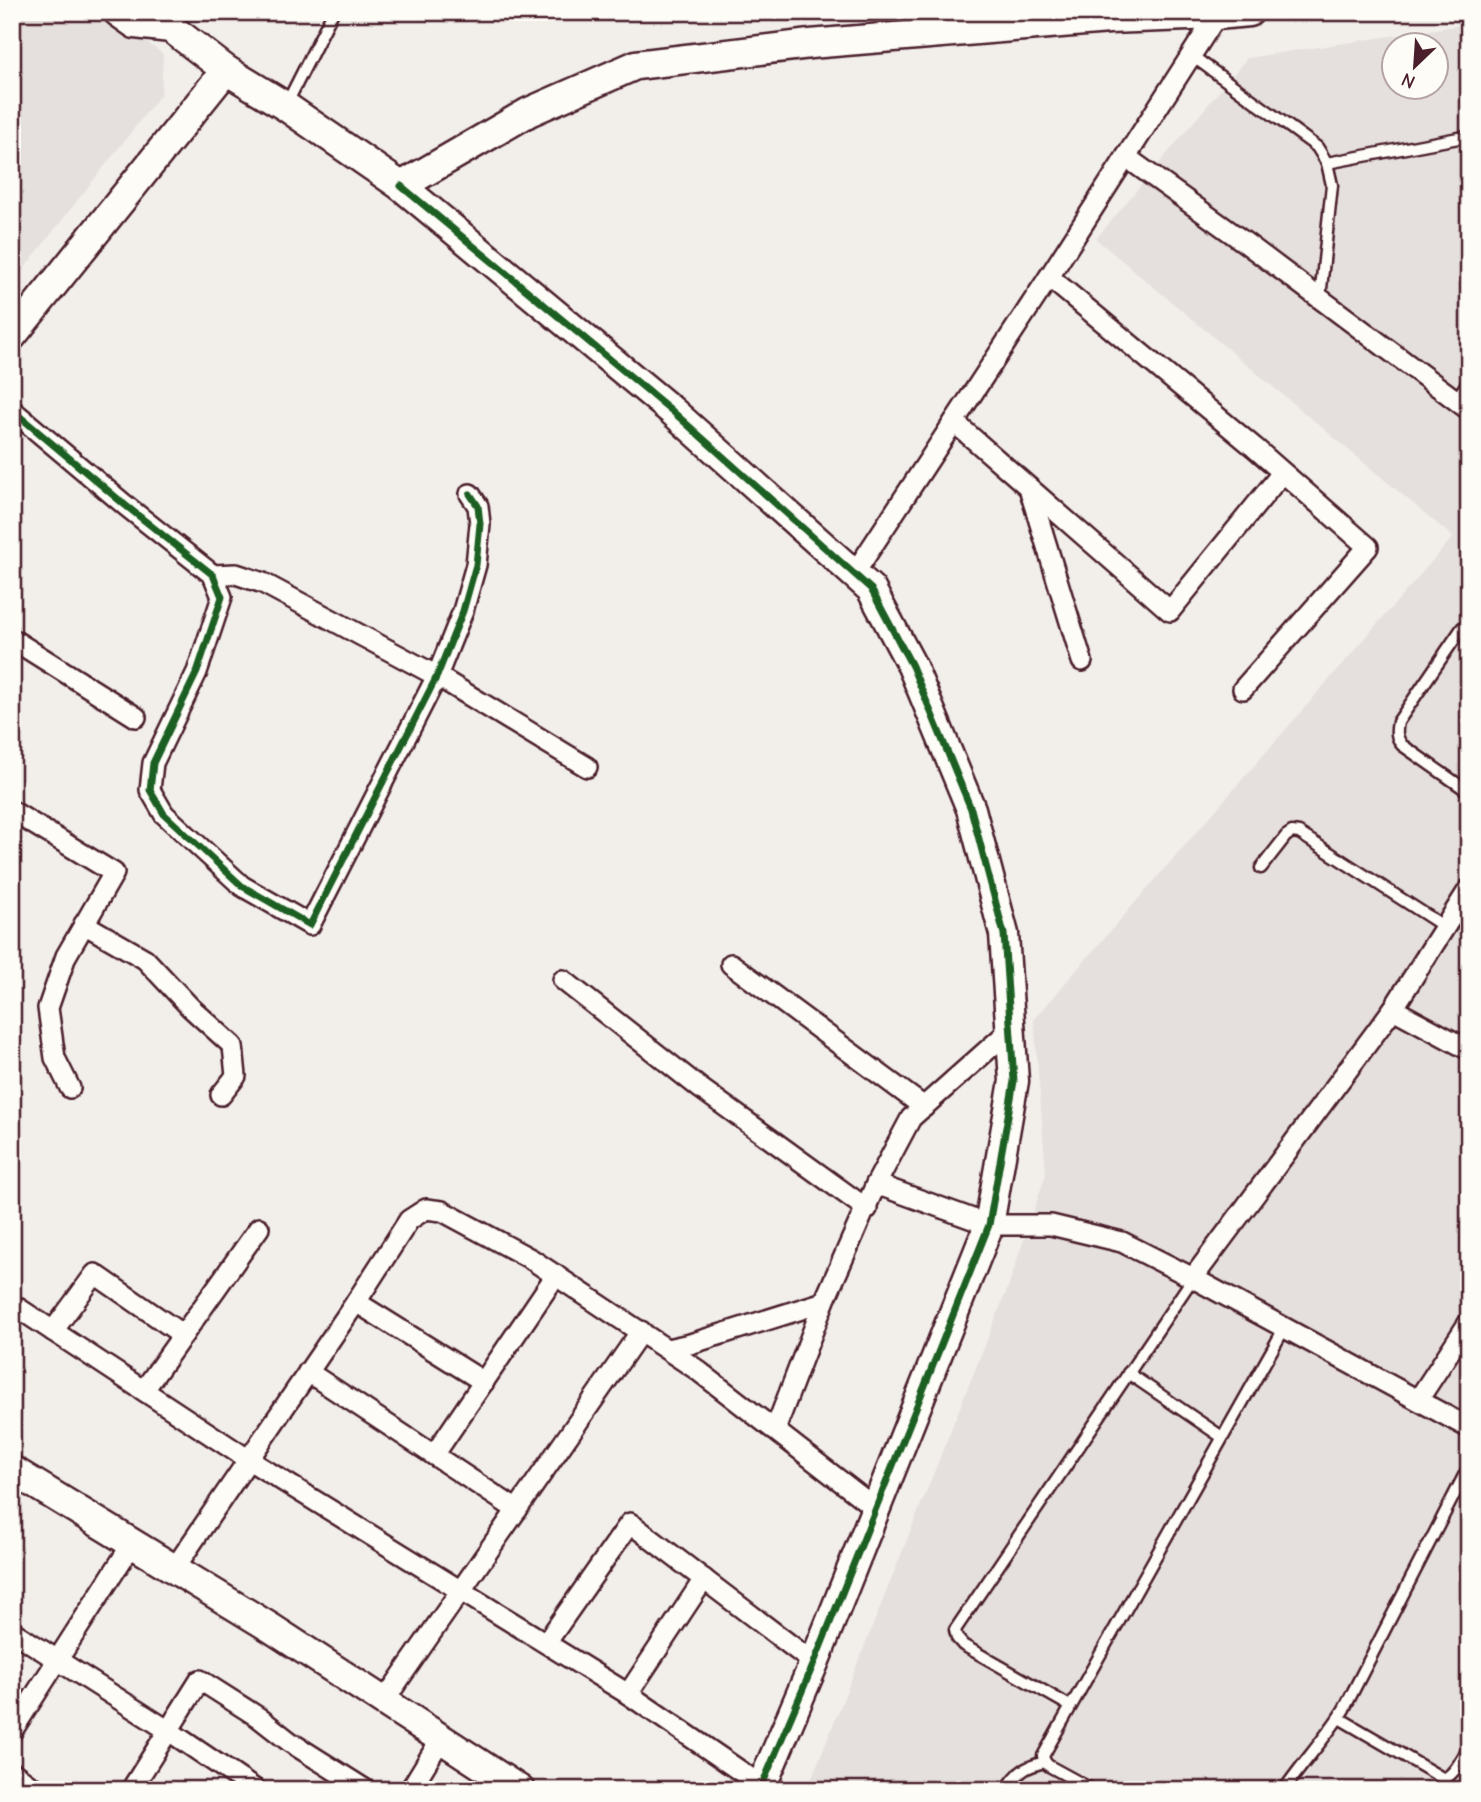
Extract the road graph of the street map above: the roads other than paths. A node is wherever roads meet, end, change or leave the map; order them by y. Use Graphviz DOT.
graph roads {
  1 [pos="118,12"];
  2 [pos="333,12"];
  3 [pos="1249,12"];
  4 [pos="1200,15"];
  5 [pos="167,20"];
  6 [pos="1191,55"];
  7 [pos="226,70"];
  8 [pos="285,106"];
  9 [pos="1469,136"];
  10 [pos="1126,157"];
  11 [pos="1327,163"];
  12 [pos="401,186"];
  13 [pos="1049,277"];
  14 [pos="1320,299"];
  15 [pos="12,337"];
  16 [pos="1469,380"];
  17 [pos="1462,405"];
  18 [pos="12,410"];
  19 [pos="954,422"];
  20 [pos="1282,473"];
  21 [pos="1029,487"];
  22 [pos="470,494"];
  23 [pos="854,574"];
  24 [pos="213,575"];
  25 [pos="1469,624"];
  26 [pos="12,639"];
  27 [pos="1082,661"];
  28 [pos="437,676"];
  29 [pos="1243,688"];
  30 [pos="136,717"];
  31 [pos="587,767"];
  32 [pos="1469,792"];
  33 [pos="12,811"];
  34 [pos="1261,868"];
  35 [pos="1469,889"];
  36 [pos="84,924"];
  37 [pos="1445,927"];
  38 [pos="731,964"];
  39 [pos="563,980"];
  40 [pos="1393,1009"];
  41 [pos="1010,1030"];
  42 [pos="1469,1050"];
  43 [pos="70,1088"];
  44 [pos="221,1095"];
  45 [pos="924,1107"];
  46 [pos="876,1184"];
  47 [pos="867,1209"];
  48 [pos="989,1225"];
  49 [pos="259,1228"];
  50 [pos="556,1275"];
  51 [pos="1193,1278"];
  52 [pos="356,1302"];
  53 [pos="824,1302"];
  54 [pos="12,1304"];
  55 [pos="1469,1322"];
  56 [pos="1285,1327"];
  57 [pos="53,1331"];
  58 [pos="642,1331"];
  59 [pos="183,1335"];
  60 [pos="667,1349"];
  61 [pos="308,1372"];
  62 [pos="1128,1373"];
  63 [pos="484,1382"];
  64 [pos="144,1390"];
  65 [pos="1418,1400"];
  66 [pos="1469,1428"];
  67 [pos="775,1430"];
  68 [pos="1222,1437"];
  69 [pos="434,1455"];
  70 [pos="249,1460"];
  71 [pos="1469,1466"];
  72 [pos="12,1470"];
  73 [pos="875,1508"];
  74 [pos="517,1510"];
  75 [pos="132,1544"];
  76 [pos="174,1569"];
  77 [pos="705,1578"];
  78 [pos="461,1590"];
  79 [pos="12,1631"];
  80 [pos="546,1643"];
  81 [pos="58,1659"];
  82 [pos="814,1662"];
  83 [pos="628,1694"];
  84 [pos="384,1701"];
  85 [pos="1070,1706"];
  86 [pos="1339,1717"];
  87 [pos="12,1731"];
  88 [pos="169,1731"];
  89 [pos="441,1739"];
  90 [pos="1469,1747"];
  91 [pos="1045,1762"];
  92 [pos="12,1772"];
  93 [pos="761,1788"];
  94 [pos="37,1790"];
  95 [pos="131,1790"];
  96 [pos="256,1790"];
  97 [pos="366,1790"];
  98 [pos="410,1790"];
  99 [pos="520,1790"];
  100 [pos="1006,1790"];
  101 [pos="1093,1790"];
  102 [pos="1284,1790"];
  1 -- 5 [label="street"];
  2 -- 8 [label="lane"];
  3 -- 4 [label="street"];
  4 -- 6 [label="street"];
  4 -- 12 [label="street"];
  5 -- 7 [label="street"];
  6 -- 10 [label="street"];
  6 -- 11 [label="lane"];
  7 -- 8 [label="street"];
  7 -- 15 [label="street"];
  8 -- 12 [label="street"];
  9 -- 11 [label="lane"];
  10 -- 13 [label="street"];
  10 -- 14 [label="street"];
  11 -- 14 [label="lane"];
  12 -- 23 [label="street"];
  13 -- 19 [label="street"];
  13 -- 20 [label="street"];
  14 -- 17 [label="street"];
  16 -- 17 [label="lane"];
  18 -- 24 [label="street"];
  19 -- 21 [label="street"];
  19 -- 23 [label="street"];
  20 -- 21 [label="street"];
  20 -- 29 [label="street"];
  21 -- 27 [label="street"];
  22 -- 28 [label="street"];
  23 -- 41 [label="street"];
  24 -- 28 [label="street"];
  24 -- 28 [label="street"];
  25 -- 32 [label="lane"];
  26 -- 30 [label="street"];
  28 -- 31 [label="street"];
  33 -- 36 [label="street"];
  34 -- 37 [label="lane"];
  35 -- 37 [label="street"];
  36 -- 43 [label="street"];
  36 -- 44 [label="street"];
  37 -- 40 [label="street"];
  38 -- 45 [label="street"];
  39 -- 47 [label="street"];
  40 -- 42 [label="street"];
  40 -- 51 [label="street"];
  41 -- 45 [label="street"];
  41 -- 48 [label="street"];
  45 -- 46 [label="street"];
  46 -- 47 [label="street"];
  46 -- 48 [label="street"];
  47 -- 53 [label="street"];
  48 -- 51 [label="street"];
  48 -- 73 [label="street"];
  49 -- 59 [label="street"];
  50 -- 52 [label="street"];
  50 -- 58 [label="street"];
  50 -- 63 [label="street"];
  51 -- 56 [label="street"];
  51 -- 62 [label="lane"];
  52 -- 61 [label="street"];
  52 -- 63 [label="street"];
  53 -- 60 [label="street"];
  53 -- 67 [label="street"];
  54 -- 57 [label="street"];
  55 -- 65 [label="street"];
  56 -- 65 [label="street"];
  56 -- 68 [label="lane"];
  57 -- 59 [label="street"];
  57 -- 64 [label="street"];
  58 -- 60 [label="street"];
  58 -- 74 [label="street"];
  59 -- 64 [label="street"];
  60 -- 67 [label="street"];
  61 -- 69 [label="street"];
  61 -- 70 [label="street"];
  62 -- 68 [label="lane"];
  62 -- 85 [label="lane"];
  63 -- 69 [label="street"];
  64 -- 70 [label="street"];
  65 -- 66 [label="street"];
  67 -- 73 [label="street"];
  68 -- 85 [label="lane"];
  69 -- 74 [label="street"];
  70 -- 76 [label="street"];
  70 -- 78 [label="street"];
  71 -- 86 [label="lane"];
  72 -- 75 [label="street"];
  73 -- 82 [label="street"];
  74 -- 78 [label="street"];
  75 -- 76 [label="street"];
  75 -- 81 [label="street"];
  76 -- 84 [label="street"];
  77 -- 80 [label="street"];
  77 -- 82 [label="street"];
  77 -- 83 [label="street"];
  78 -- 80 [label="street"];
  78 -- 84 [label="street"];
  79 -- 81 [label="street"];
  80 -- 83 [label="street"];
  81 -- 87 [label="street"];
  81 -- 88 [label="street"];
  82 -- 93 [label="street"];
  83 -- 93 [label="street"];
  84 -- 89 [label="street"];
  85 -- 91 [label="lane"];
  86 -- 90 [label="lane"];
  86 -- 102 [label="lane"];
  88 -- 95 [label="street"];
  88 -- 96 [label="street"];
  88 -- 97 [label="street"];
  89 -- 98 [label="street"];
  89 -- 99 [label="street"];
  91 -- 100 [label="lane"];
  91 -- 101 [label="lane"];
  92 -- 94 [label="street"];
}
